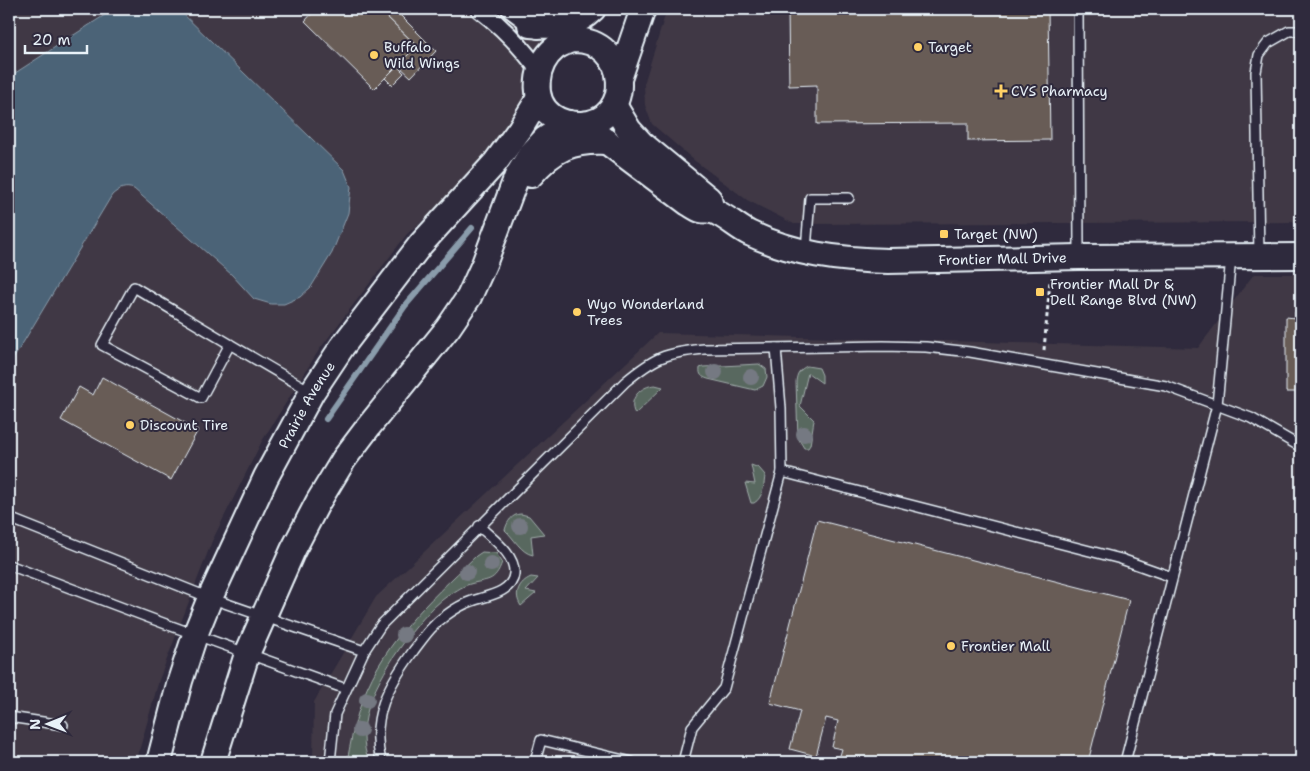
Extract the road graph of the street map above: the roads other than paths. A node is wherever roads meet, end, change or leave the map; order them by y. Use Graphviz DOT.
graph roads {
  1 [pos="479,9"];
  2 [pos="510,9"];
  3 [pos="594,9"];
  4 [pos="612,9"];
  5 [pos="643,9"];
  6 [pos="1078,9"];
  7 [pos="530,25"];
  8 [pos="1301,31"];
  9 [pos="573,42"];
  10 [pos="540,72"];
  11 [pos="619,79"];
  12 [pos="539,98"];
  13 [pos="614,105"];
  14 [pos="576,124"];
  15 [pos="608,142"];
  16 [pos="849,198"];
  17 [pos="712,211"];
  18 [pos="500,220"];
  19 [pos="806,253"];
  20 [pos="1259,256"];
  21 [pos="1301,256"];
  22 [pos="1079,257"];
  23 [pos="1231,257"];
  24 [pos="230,344"];
  25 [pos="776,348"];
  26 [pos="312,392"];
  27 [pos="1217,405"];
  28 [pos="1301,447"];
  29 [pos="782,472"];
  30 [pos="9,518"];
  31 [pos="479,526"];
  32 [pos="9,565"];
  33 [pos="1172,577"];
  34 [pos="210,598"];
  35 [pos="263,616"];
  36 [pos="195,635"];
  37 [pos="364,651"];
  38 [pos="247,654"];
  39 [pos="346,689"];
  40 [pos="9,717"];
  41 [pos="63,725"];
  42 [pos="159,762"];
  43 [pos="212,762"];
  44 [pos="330,762"];
  45 [pos="381,762"];
  46 [pos="536,762"];
  47 [pos="632,762"];
  48 [pos="683,762"];
  49 [pos="1125,762"];
  1 -- 10 [label="street"];
  2 -- 7 [label="street"];
  3 -- 7 [label="street"];
  4 -- 9 [label="street"];
  5 -- 11 [label="street"];
  6 -- 22 [label="lane"];
  7 -- 9 [label="street"];
  8 -- 20 [label="lane"];
  9 -- 10 [label="street"];
  9 -- 11 [label="street"];
  10 -- 12 [label="street"];
  11 -- 13 [label="street"];
  12 -- 14 [label="street"];
  12 -- 26 [label="street, Prairie Avenue"];
  13 -- 14 [label="street"];
  13 -- 17 [label="street, Frontier Mall Drive"];
  14 -- 15 [label="street, Frontier Mall Drive"];
  14 -- 18 [label="street"];
  15 -- 17 [label="street, Frontier Mall Drive"];
  15 -- 18 [label="street"];
  16 -- 19 [label="lane"];
  17 -- 19 [label="street, Frontier Mall Drive"];
  18 -- 35 [label="street"];
  19 -- 22 [label="street, Frontier Mall Drive"];
  20 -- 21 [label="street, Frontier Mall Drive"];
  20 -- 23 [label="street, Frontier Mall Drive"];
  22 -- 23 [label="street, Frontier Mall Drive"];
  23 -- 27 [label="lane"];
  24 -- 24 [label="lane"];
  24 -- 26 [label="lane"];
  25 -- 27 [label="lane"];
  25 -- 29 [label="lane"];
  25 -- 31 [label="lane"];
  26 -- 34 [label="street, Prairie Avenue"];
  27 -- 28 [label="lane"];
  27 -- 33 [label="lane"];
  29 -- 33 [label="lane"];
  29 -- 48 [label="lane"];
  30 -- 34 [label="lane"];
  31 -- 37 [label="lane"];
  31 -- 45 [label="lane"];
  32 -- 36 [label="lane"];
  33 -- 49 [label="lane"];
  34 -- 35 [label="lane"];
  34 -- 36 [label="street, Prairie Avenue"];
  35 -- 37 [label="lane"];
  35 -- 38 [label="street"];
  36 -- 38 [label="lane"];
  36 -- 42 [label="street, Prairie Avenue"];
  37 -- 39 [label="lane"];
  38 -- 39 [label="lane"];
  38 -- 43 [label="street"];
  39 -- 44 [label="lane"];
  40 -- 41 [label="lane"];
  46 -- 47 [label="lane"];
}
